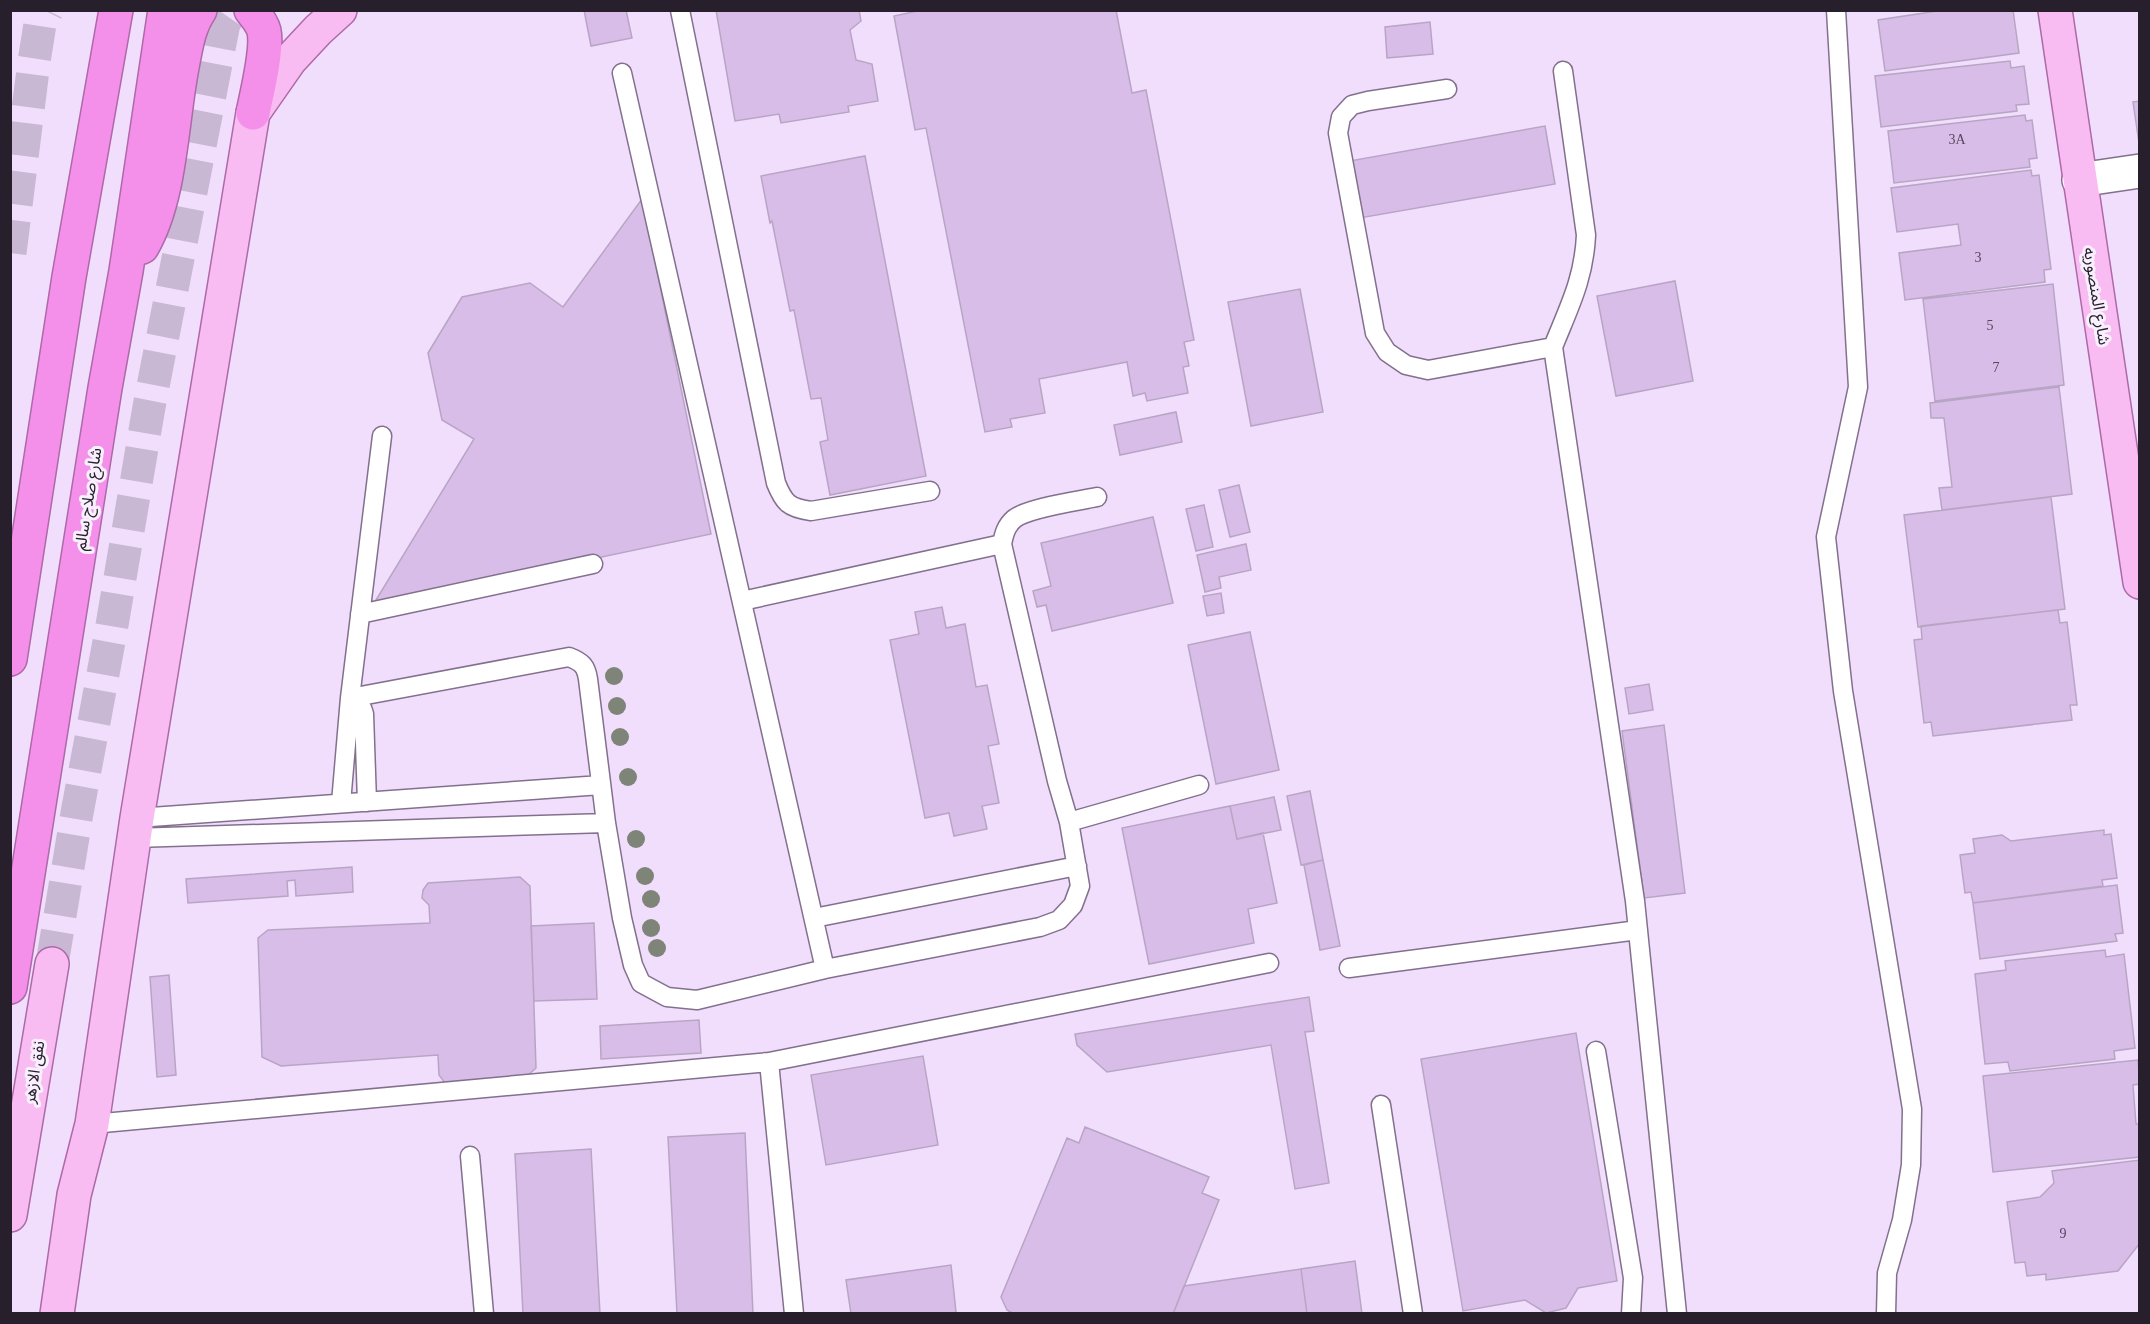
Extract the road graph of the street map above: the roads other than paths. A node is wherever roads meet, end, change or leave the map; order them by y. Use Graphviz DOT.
graph roads {
  1 [pos="116,10"];
  2 [pos="165,10"];
  3 [pos="200,10"];
  4 [pos="251,10"];
  5 [pos="340,10"];
  6 [pos="681,10"];
  7 [pos="1836,10"];
  8 [pos="2054,12"];
  9 [pos="1563,71"];
  10 [pos="622,73"];
  11 [pos="1447,89"];
  12 [pos="253,113"];
  13 [pos="2139,171"];
  14 [pos="2079,180"];
  15 [pos="126,271"];
  16 [pos="1553,347"];
  17 [pos="382,436"];
  18 [pos="930,491"];
  19 [pos="1097,497"];
  20 [pos="1002,544"];
  21 [pos="2138,563"];
  22 [pos="593,564"];
  23 [pos="742,601"];
  24 [pos="360,614"];
  25 [pos="10,659"];
  26 [pos="350,698"];
  27 [pos="601,785"];
  28 [pos="1198,785"];
  29 [pos="367,802"];
  30 [pos="341,803"];
  31 [pos="280,807"];
  32 [pos="1069,822"];
  33 [pos="606,823"];
  34 [pos="135,828"];
  35 [pos="280,833"];
  36 [pos="1077,866"];
  37 [pos="814,918"];
  38 [pos="1638,930"];
  39 [pos="1269,963"];
  40 [pos="52,964"];
  41 [pos="1349,968"];
  42 [pos="825,969"];
  43 [pos="10,987"];
  44 [pos="1596,1051"];
  45 [pos="770,1062"];
  46 [pos="1382,1105"];
  47 [pos="92,1124"];
  48 [pos="470,1156"];
  49 [pos="10,1215"];
  50 [pos="57,1314"];
  51 [pos="483,1314"];
  52 [pos="794,1314"];
  53 [pos="1413,1314"];
  54 [pos="1631,1314"];
  55 [pos="1677,1314"];
  56 [pos="1886,1314"];
  1 -- 25 [label="highway"];
  2 -- 15 [label="highway, شارع صلاح سالم"];
  3 -- 15 [label="highway"];
  4 -- 12 [label="highway"];
  5 -- 12 [label="main road"];
  6 -- 18 [label="lane"];
  7 -- 56 [label="lane"];
  8 -- 14 [label="main road, شارع المنصوريه"];
  9 -- 16 [label="lane"];
  10 -- 23 [label="lane"];
  11 -- 16 [label="lane"];
  12 -- 34 [label="main road"];
  13 -- 14 [label="street"];
  14 -- 21 [label="main road, شارع المنصوريه"];
  15 -- 43 [label="highway, شارع صلاح سالم"];
  16 -- 38 [label="lane"];
  17 -- 24 [label="lane"];
  19 -- 20 [label="lane"];
  20 -- 23 [label="lane"];
  20 -- 32 [label="lane"];
  22 -- 24 [label="lane"];
  23 -- 37 [label="lane"];
  24 -- 26 [label="lane"];
  26 -- 27 [label="lane"];
  26 -- 29 [label="lane"];
  26 -- 30 [label="lane"];
  27 -- 29 [label="lane"];
  27 -- 33 [label="lane"];
  28 -- 32 [label="lane"];
  29 -- 30 [label="lane"];
  30 -- 31 [label="lane"];
  31 -- 34 [label="lane"];
  31 -- 35 [label="lane"];
  32 -- 36 [label="lane"];
  33 -- 35 [label="lane"];
  33 -- 42 [label="lane"];
  34 -- 35 [label="lane"];
  34 -- 47 [label="main road"];
  36 -- 37 [label="lane"];
  36 -- 42 [label="lane"];
  37 -- 42 [label="lane"];
  38 -- 41 [label="lane"];
  38 -- 55 [label="lane"];
  39 -- 45 [label="lane"];
  40 -- 49 [label="main road, نفق الازهر"];
  44 -- 54 [label="lane"];
  45 -- 47 [label="lane"];
  45 -- 52 [label="lane"];
  46 -- 53 [label="lane"];
  47 -- 50 [label="main road"];
  48 -- 51 [label="lane"];
}
